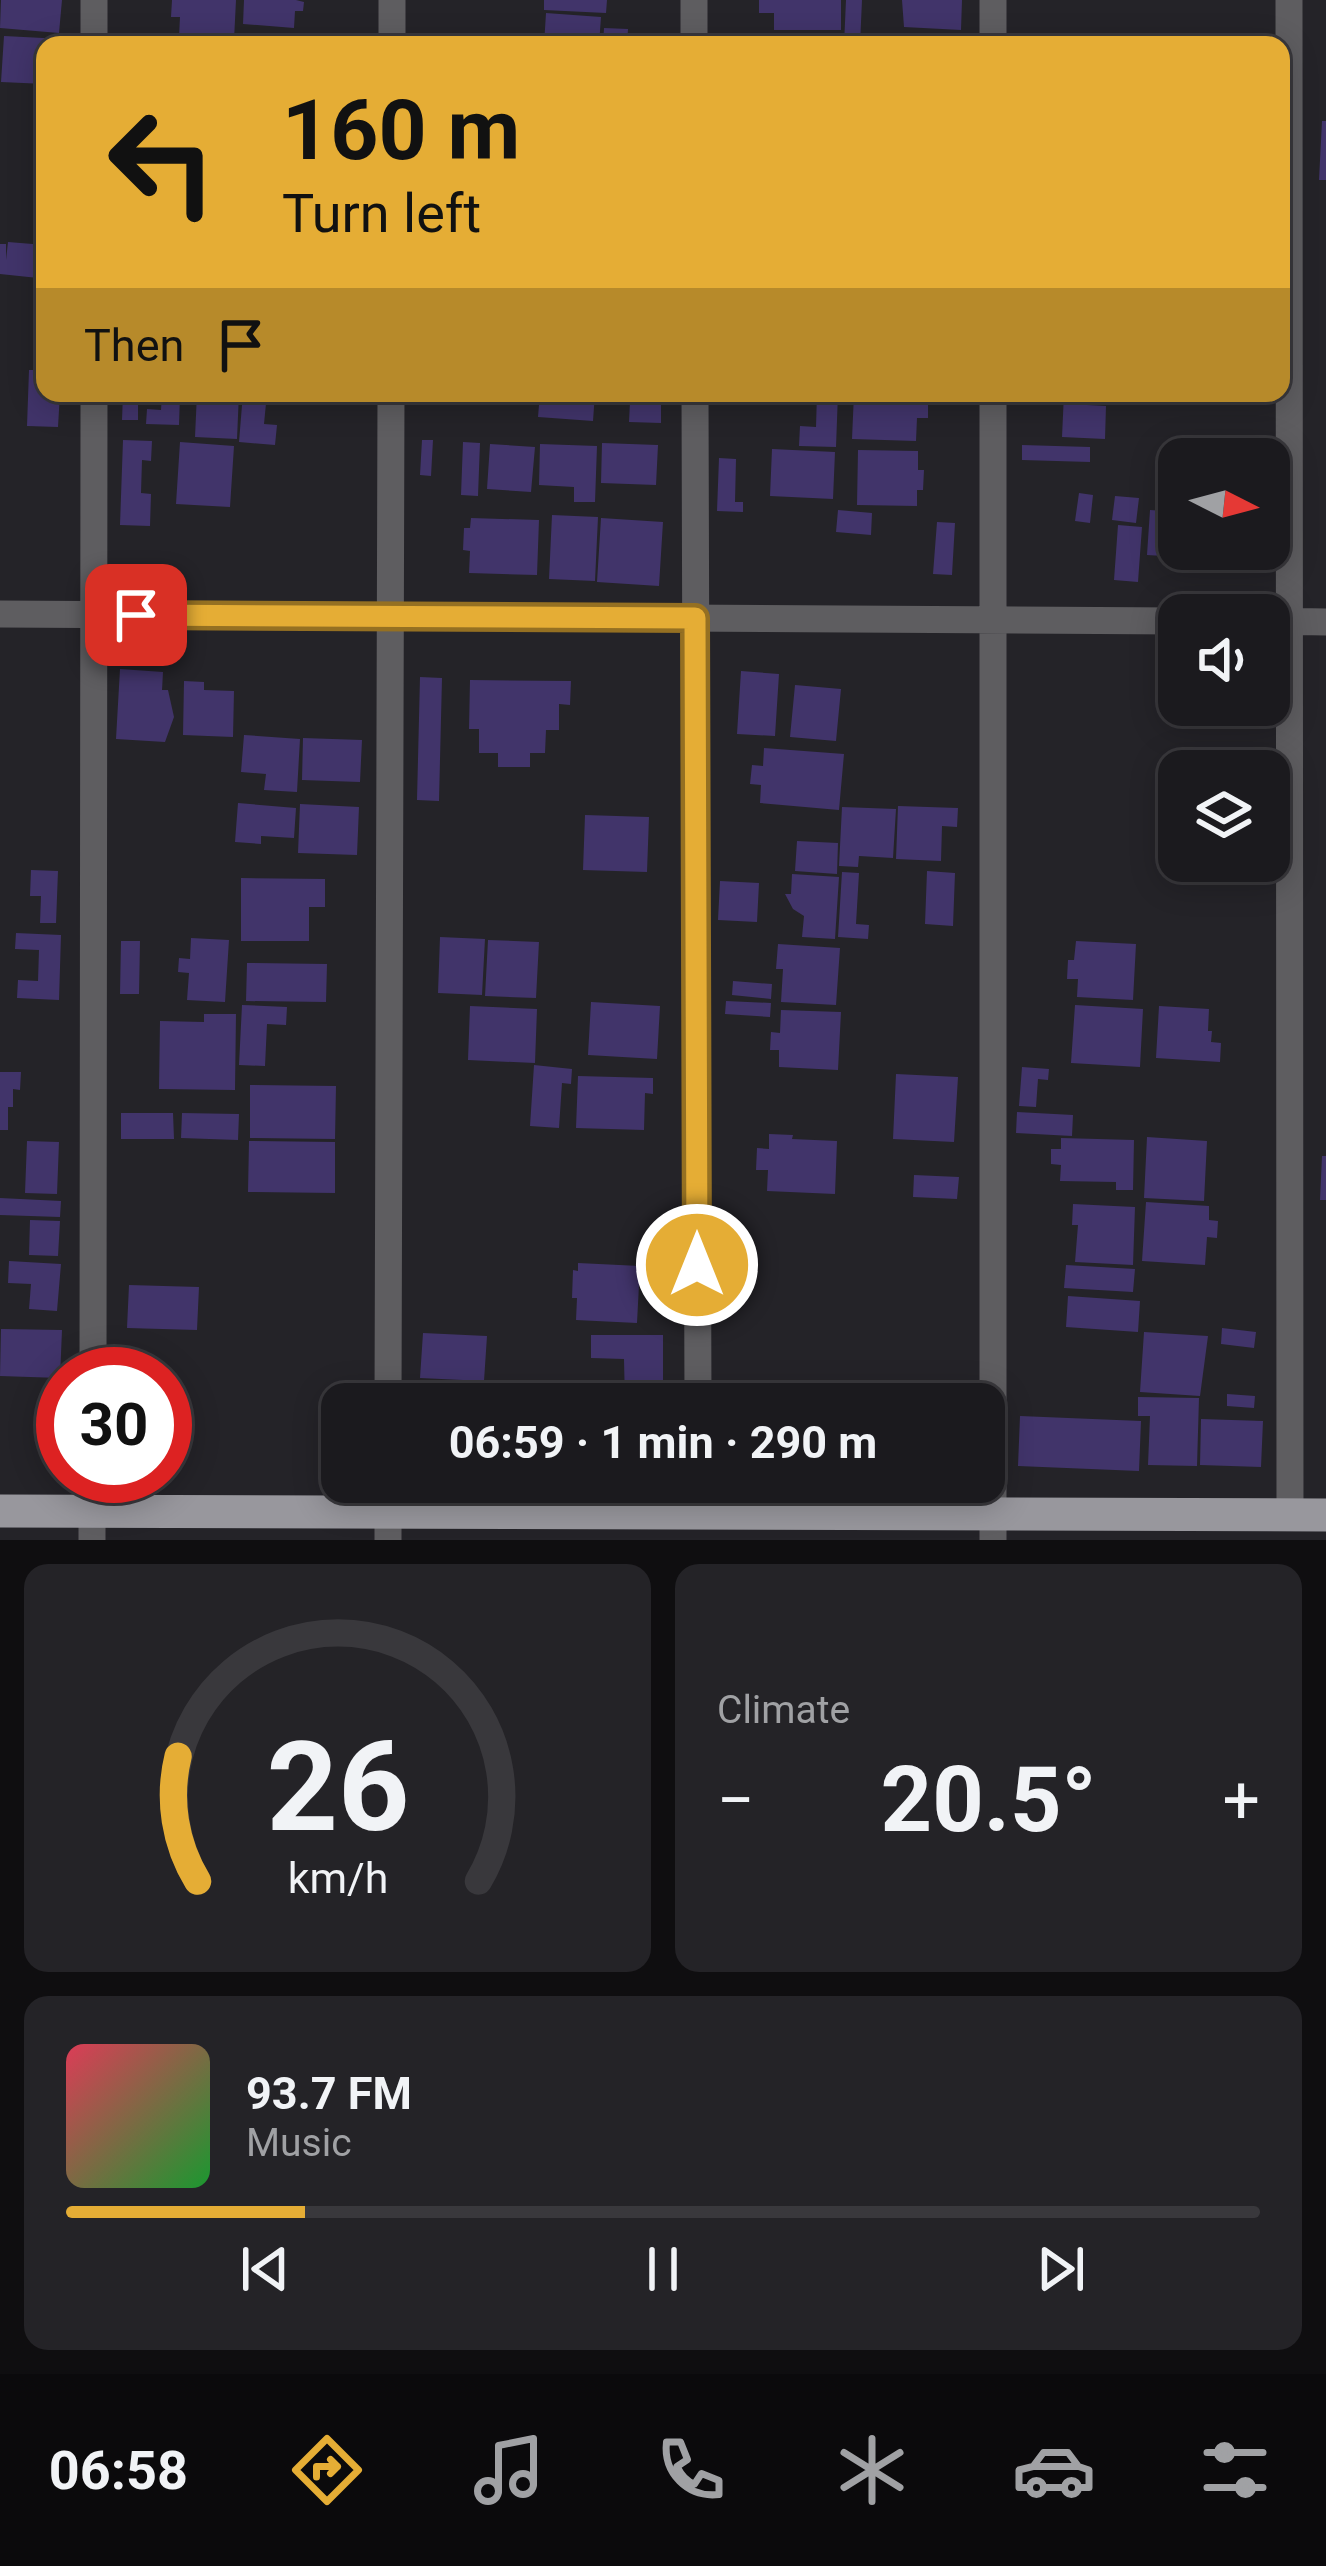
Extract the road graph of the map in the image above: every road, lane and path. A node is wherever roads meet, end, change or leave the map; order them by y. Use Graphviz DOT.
graph roads {
  1 [pos="94,0"];
  2 [pos="392,0"];
  3 [pos="694,0"];
  4 [pos="992,0"];
  5 [pos="1289,0"];
  6 [pos="94,36"];
  7 [pos="392,36"];
  8 [pos="694,36"];
  9 [pos="993,36"];
  10 [pos="1288,36"];
  11 [pos="94,402"];
  12 [pos="391,402"];
  13 [pos="694,402"];
  14 [pos="993,402"];
  15 [pos="1283,402"];
  16 [pos="1279,594"];
  17 [pos="0,614"];
  18 [pos="94,615"];
  19 [pos="390,617"];
  20 [pos="695,618"];
  21 [pos="993,620"];
  22 [pos="1158,621"];
  23 [pos="1290,621"];
  24 [pos="1326,622"];
  25 [pos="1280,726"];
  26 [pos="92,1347"];
  27 [pos="388,1383"];
  28 [pos="698,1383"];
  29 [pos="565,1503"];
  30 [pos="757,1503"];
  31 [pos="0,1510"];
  32 [pos="388,1511"];
  33 [pos="1290,1515"];
  34 [pos="1326,1515"];
  35 [pos="92,1525"];
  36 [pos="993,1527"];
  1 -- 6 [label="street"];
  2 -- 7 [label="street"];
  3 -- 8 [label="street"];
  4 -- 9 [label="street"];
  5 -- 10 [label="street"];
  11 -- 18 [label="street"];
  12 -- 19 [label="street"];
  13 -- 20 [label="street"];
  14 -- 21 [label="street"];
  15 -- 16 [label="street"];
  17 -- 18 [label="street"];
  18 -- 19 [label="street"];
  18 -- 26 [label="street"];
  19 -- 20 [label="street"];
  19 -- 27 [label="street"];
  20 -- 21 [label="street"];
  20 -- 28 [label="street"];
  21 -- 22 [label="street"];
  21 -- 36 [label="street"];
  23 -- 24 [label="street"];
  25 -- 33 [label="street"];
  29 -- 32 [label="main road"];
  30 -- 36 [label="main road"];
  31 -- 35 [label="main road"];
  32 -- 35 [label="main road"];
  33 -- 34 [label="main road"];
  33 -- 36 [label="main road"];
}
